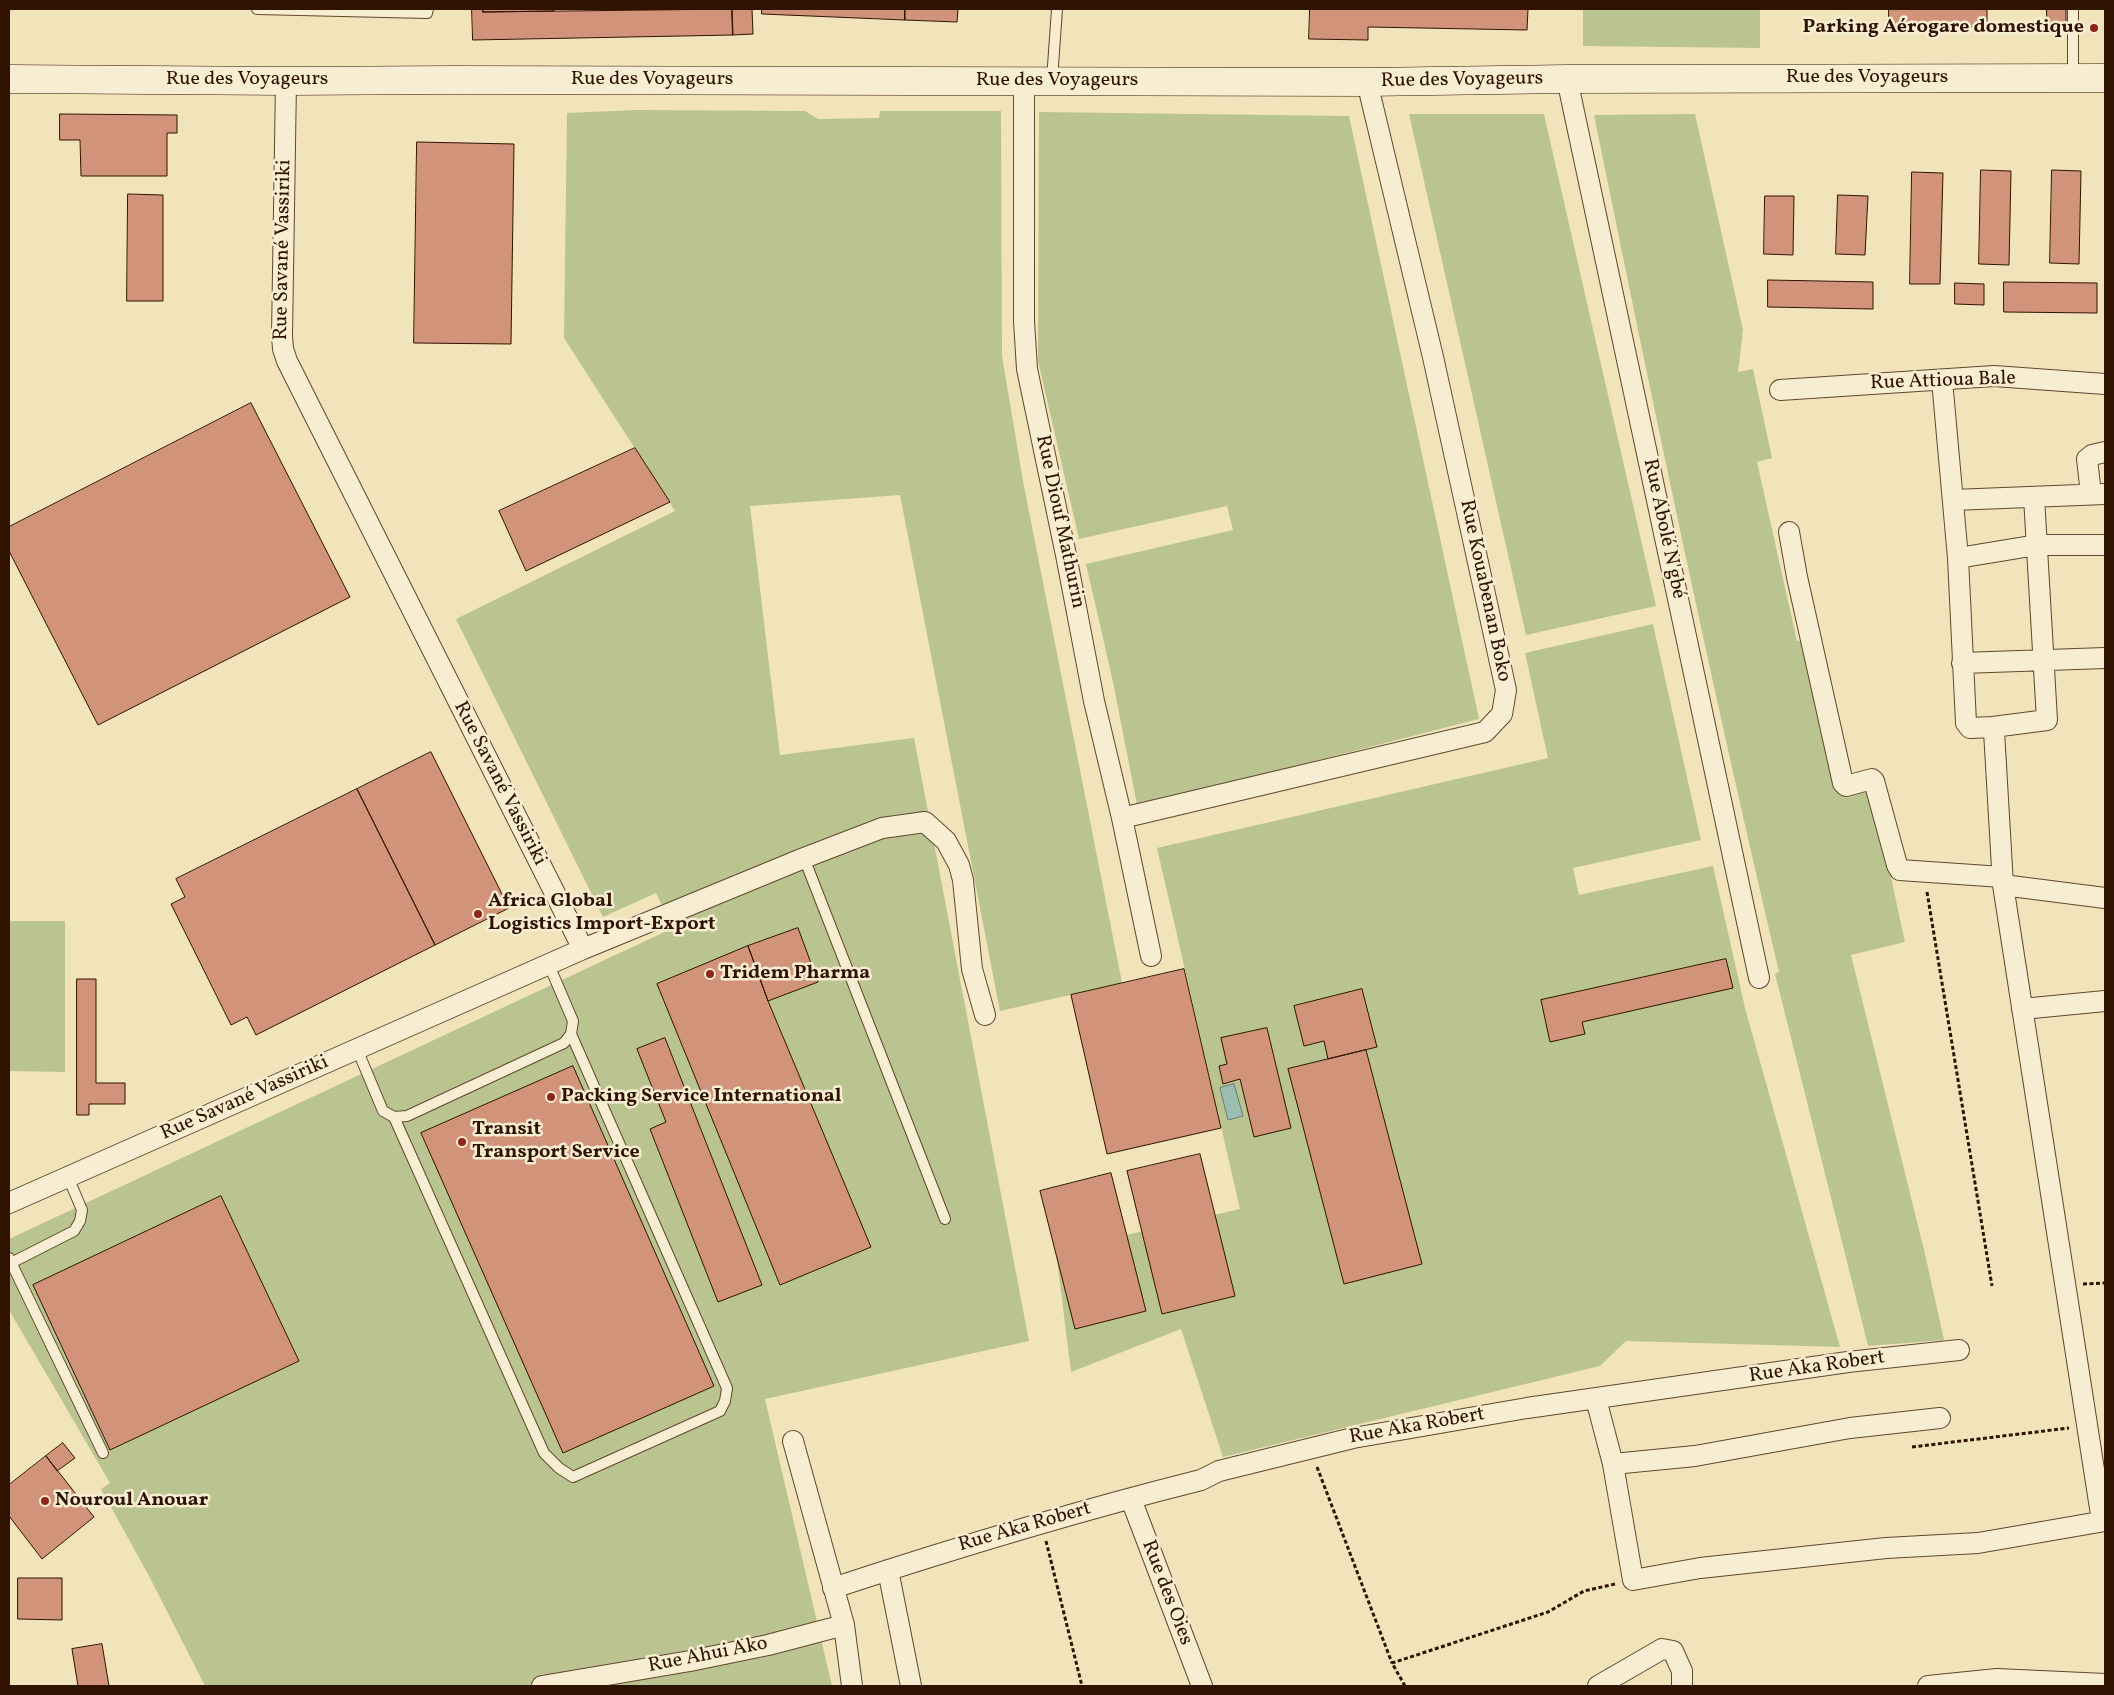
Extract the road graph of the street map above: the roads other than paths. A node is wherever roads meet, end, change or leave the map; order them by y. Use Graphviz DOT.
graph roads {
  1 [pos="257,9"];
  2 [pos="428,9"];
  3 [pos="1057,9"];
  4 [pos="2073,9"];
  5 [pos="2073,78"];
  6 [pos="2105,78"];
  7 [pos="9,79"];
  8 [pos="1567,79"];
  9 [pos="1052,80"];
  10 [pos="286,81"];
  11 [pos="1024,81"];
  12 [pos="1367,82"];
  13 [pos="1942,380"];
  14 [pos="2105,384"];
  15 [pos="1780,390"];
  16 [pos="2105,452"];
  17 [pos="2098,494"];
  18 [pos="2034,497"];
  19 [pos="1953,500"];
  20 [pos="1790,532"];
  21 [pos="2037,545"];
  22 [pos="2105,545"];
  23 [pos="1958,558"];
  24 [pos="2105,658"];
  25 [pos="2044,660"];
  26 [pos="1962,663"];
  27 [pos="1992,727"];
  28 [pos="1122,818"];
  29 [pos="804,858"];
  30 [pos="2002,881"];
  31 [pos="2105,898"];
  32 [pos="583,950"];
  33 [pos="1151,956"];
  34 [pos="549,965"];
  35 [pos="1759,978"];
  36 [pos="2105,1001"];
  37 [pos="2022,1009"];
  38 [pos="985,1015"];
  39 [pos="571,1034"];
  40 [pos="357,1050"];
  41 [pos="394,1116"];
  42 [pos="68,1177"];
  43 [pos="9,1204"];
  44 [pos="946,1219"];
  45 [pos="10,1260"];
  46 [pos="1959,1350"];
  47 [pos="1596,1399"];
  48 [pos="1940,1418"];
  49 [pos="794,1442"];
  50 [pos="103,1453"];
  51 [pos="1613,1464"];
  52 [pos="1131,1499"];
  53 [pos="2104,1521"];
  54 [pos="888,1570"];
  55 [pos="834,1588"];
  56 [pos="844,1625"];
  57 [pos="2105,1684"];
  58 [pos="542,1686"];
  59 [pos="852,1686"];
  60 [pos="911,1686"];
  61 [pos="1202,1686"];
  62 [pos="1598,1686"];
  63 [pos="1682,1686"];
  64 [pos="1928,1686"];
  1 -- 2 [label="lane"];
  3 -- 9 [label="lane"];
  4 -- 5 [label="lane"];
  5 -- 6 [label="street, Rue des Voyageurs"];
  5 -- 8 [label="street, Rue des Voyageurs"];
  7 -- 10 [label="street, Rue des Voyageurs"];
  8 -- 12 [label="street, Rue des Voyageurs"];
  8 -- 35 [label="street, Rue Abolé N'gbé"];
  9 -- 11 [label="street, Rue des Voyageurs"];
  9 -- 12 [label="street, Rue des Voyageurs"];
  10 -- 11 [label="street, Rue des Voyageurs"];
  10 -- 32 [label="street, Rue Savané Vassiriki"];
  11 -- 28 [label="street, Rue Diouf Mathurin"];
  12 -- 28 [label="street, Rue Kouabenan Boko"];
  13 -- 14 [label="street, Rue Attioua Bale"];
  13 -- 15 [label="street, Rue Attioua Bale"];
  13 -- 19 [label="street"];
  16 -- 17 [label="street"];
  17 -- 18 [label="street"];
  18 -- 19 [label="street"];
  18 -- 21 [label="street"];
  19 -- 23 [label="street"];
  20 -- 30 [label="street"];
  21 -- 22 [label="street"];
  21 -- 23 [label="street"];
  21 -- 25 [label="street"];
  23 -- 26 [label="street"];
  24 -- 25 [label="street"];
  25 -- 26 [label="street"];
  25 -- 27 [label="street"];
  26 -- 27 [label="street"];
  27 -- 30 [label="street"];
  28 -- 33 [label="street, Rue Diouf Mathurin"];
  29 -- 32 [label="street"];
  29 -- 38 [label="street"];
  29 -- 44 [label="lane"];
  30 -- 31 [label="street"];
  30 -- 37 [label="street"];
  32 -- 34 [label="street, Rue Savané Vassiriki"];
  34 -- 39 [label="lane"];
  34 -- 40 [label="street, Rue Savané Vassiriki"];
  36 -- 37 [label="street"];
  37 -- 53 [label="street"];
  39 -- 41 [label="lane"];
  39 -- 41 [label="lane"];
  40 -- 41 [label="lane"];
  40 -- 42 [label="street, Rue Savané Vassiriki"];
  42 -- 43 [label="street, Rue Savané Vassiriki"];
  42 -- 45 [label="lane"];
  45 -- 50 [label="lane"];
  46 -- 47 [label="street, Rue Aka Robert"];
  47 -- 51 [label="street"];
  47 -- 52 [label="street, Rue Aka Robert"];
  48 -- 51 [label="street"];
  49 -- 55 [label="street"];
  51 -- 53 [label="street"];
  52 -- 54 [label="street, Rue Aka Robert"];
  52 -- 61 [label="street, Rue des Oies"];
  54 -- 55 [label="street, Rue Aka Robert"];
  54 -- 60 [label="street"];
  55 -- 56 [label="street"];
  56 -- 58 [label="street, Rue Ahui Ako"];
  56 -- 59 [label="street"];
  57 -- 64 [label="street"];
  62 -- 63 [label="street"];
}
